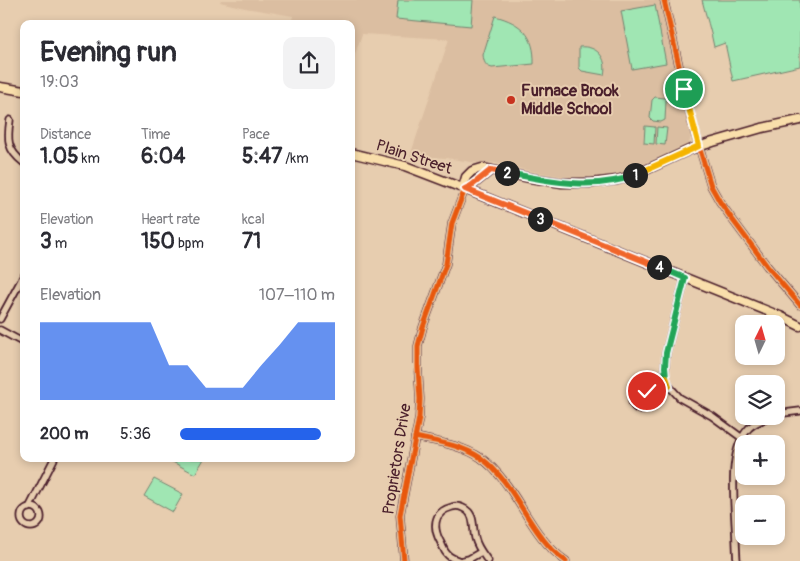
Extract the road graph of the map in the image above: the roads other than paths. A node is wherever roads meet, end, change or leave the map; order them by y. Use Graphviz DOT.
graph roads {
  1 [pos="664,0"];
  2 [pos="0,87"];
  3 [pos="20,91"];
  4 [pos="10,120"];
  5 [pos="800,120"];
  6 [pos="699,146"];
  7 [pos="355,154"];
  8 [pos="20,159"];
  9 [pos="465,189"];
  10 [pos="685,278"];
  11 [pos="20,282"];
  12 [pos="800,305"];
  13 [pos="0,319"];
  14 [pos="800,326"];
  15 [pos="0,330"];
  16 [pos="20,341"];
  17 [pos="669,386"];
  18 [pos="650,394"];
  19 [pos="800,411"];
  20 [pos="785,413"];
  21 [pos="753,425"];
  22 [pos="738,435"];
  23 [pos="744,435"];
  24 [pos="415,437"];
  25 [pos="52,462"];
  26 [pos="735,464"];
  27 [pos="29,508"];
  28 [pos="482,552"];
  29 [pos="404,561"];
  30 [pos="460,561"];
  31 [pos="488,561"];
  32 [pos="566,561"];
  33 [pos="737,561"];
  1 -- 6 [label="street"];
  2 -- 3 [label="main road"];
  4 -- 8 [label="street"];
  5 -- 6 [label="main road"];
  6 -- 9 [label="main road"];
  6 -- 12 [label="street"];
  7 -- 9 [label="main road, Plain Street"];
  9 -- 10 [label="main road, Plain Street"];
  9 -- 24 [label="street, Proprietors Drive"];
  10 -- 14 [label="main road, Plain Street"];
  10 -- 17 [label="street"];
  11 -- 13 [label="street"];
  15 -- 16 [label="street"];
  17 -- 18 [label="street"];
  17 -- 22 [label="street"];
  19 -- 20 [label="street"];
  21 -- 23 [label="street"];
  24 -- 29 [label="street, Proprietors Drive"];
  24 -- 32 [label="street"];
  25 -- 27 [label="street"];
  26 -- 33 [label="street"];
  28 -- 30 [label="street"];
  28 -- 30 [label="street"];
  28 -- 31 [label="street"];
}
